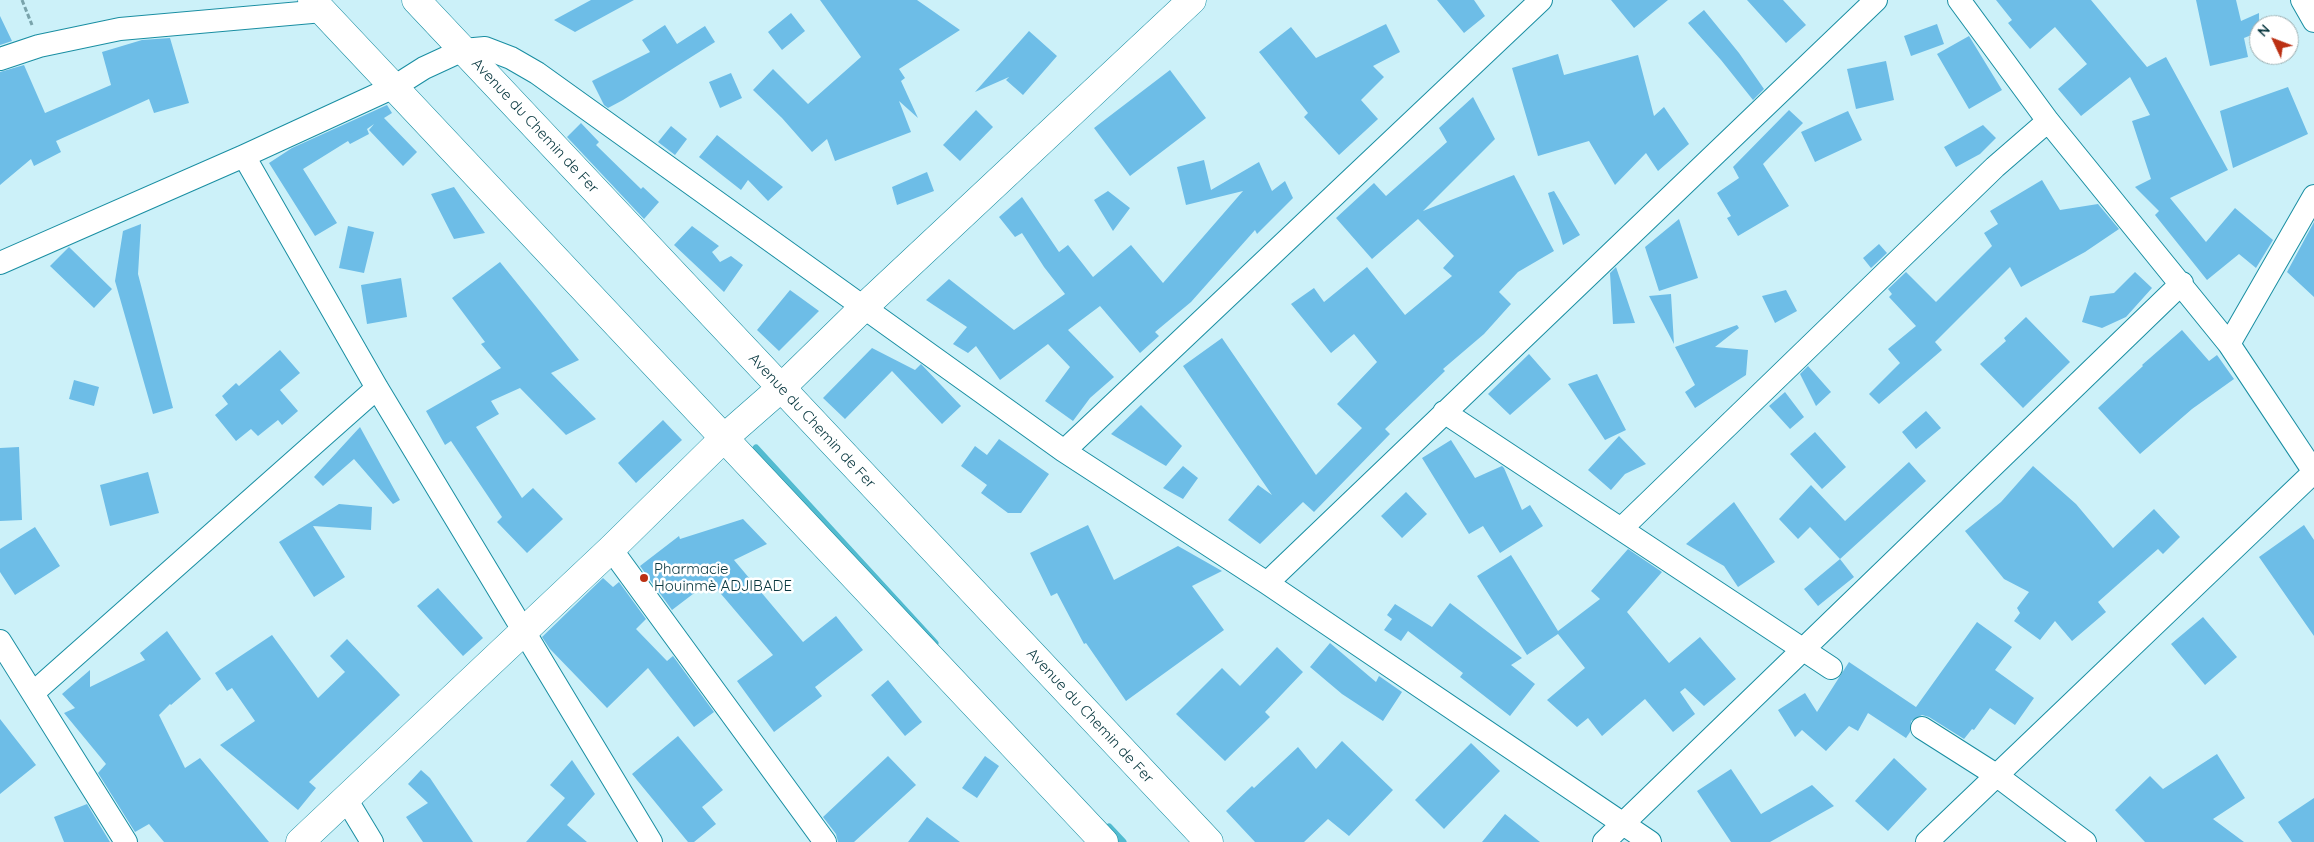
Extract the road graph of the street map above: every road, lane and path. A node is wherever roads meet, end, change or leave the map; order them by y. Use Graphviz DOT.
graph roads {
  1 [pos="416,0"];
  2 [pos="1192,0"];
  3 [pos="1541,0"];
  4 [pos="1876,0"];
  5 [pos="1959,0"];
  6 [pos="2302,0"];
  7 [pos="318,6"];
  8 [pos="2314,21"];
  9 [pos="464,50"];
  10 [pos="0,59"];
  11 [pos="394,87"];
  12 [pos="2048,121"];
  13 [pos="244,156"];
  14 [pos="2314,196"];
  15 [pos="0,263"];
  16 [pos="2182,283"];
  17 [pos="863,308"];
  18 [pos="2229,344"];
  19 [pos="377,388"];
  20 [pos="781,388"];
  21 [pos="1444,412"];
  22 [pos="724,438"];
  23 [pos="1064,451"];
  24 [pos="2314,472"];
  25 [pos="1621,529"];
  26 [pos="610,549"];
  27 [pos="1266,583"];
  28 [pos="524,630"];
  29 [pos="0,641"];
  30 [pos="1804,650"];
  31 [pos="1831,668"];
  32 [pos="33,694"];
  33 [pos="1922,728"];
  34 [pos="1996,775"];
  35 [pos="346,799"];
  36 [pos="1623,824"];
  37 [pos="126,842"];
  38 [pos="300,842"];
  39 [pos="372,842"];
  40 [pos="651,842"];
  41 [pos="825,842"];
  42 [pos="1104,842"];
  43 [pos="1209,842"];
  44 [pos="1604,842"];
  45 [pos="1650,842"];
  46 [pos="1928,842"];
  47 [pos="2085,842"];
  1 -- 9 [label="main road, Avenue du Chemin de Fer"];
  2 -- 17 [label="main road"];
  3 -- 23 [label="street"];
  4 -- 21 [label="street"];
  5 -- 12 [label="street"];
  6 -- 8 [label="street"];
  7 -- 10 [label="street"];
  7 -- 11 [label="main road"];
  9 -- 11 [label="street"];
  9 -- 17 [label="street"];
  9 -- 20 [label="main road, Avenue du Chemin de Fer"];
  11 -- 13 [label="street"];
  11 -- 22 [label="main road"];
  12 -- 16 [label="street"];
  12 -- 25 [label="street"];
  13 -- 15 [label="street"];
  13 -- 19 [label="street"];
  14 -- 18 [label="street"];
  16 -- 18 [label="street"];
  16 -- 30 [label="street"];
  17 -- 20 [label="main road"];
  17 -- 23 [label="street"];
  18 -- 24 [label="street"];
  19 -- 28 [label="street"];
  19 -- 32 [label="street"];
  20 -- 22 [label="main road"];
  20 -- 43 [label="main road, Avenue du Chemin de Fer"];
  21 -- 25 [label="street"];
  21 -- 27 [label="street"];
  22 -- 26 [label="main road"];
  22 -- 42 [label="main road"];
  23 -- 27 [label="street"];
  24 -- 34 [label="street"];
  25 -- 30 [label="street"];
  26 -- 28 [label="main road"];
  26 -- 41 [label="street"];
  27 -- 36 [label="street"];
  28 -- 35 [label="main road"];
  28 -- 40 [label="street"];
  29 -- 32 [label="street"];
  30 -- 31 [label="street"];
  30 -- 36 [label="street"];
  32 -- 37 [label="street"];
  33 -- 34 [label="street"];
  34 -- 46 [label="street"];
  34 -- 47 [label="street"];
  35 -- 38 [label="main road"];
  35 -- 39 [label="street"];
  36 -- 44 [label="street"];
  36 -- 45 [label="street"];
}
